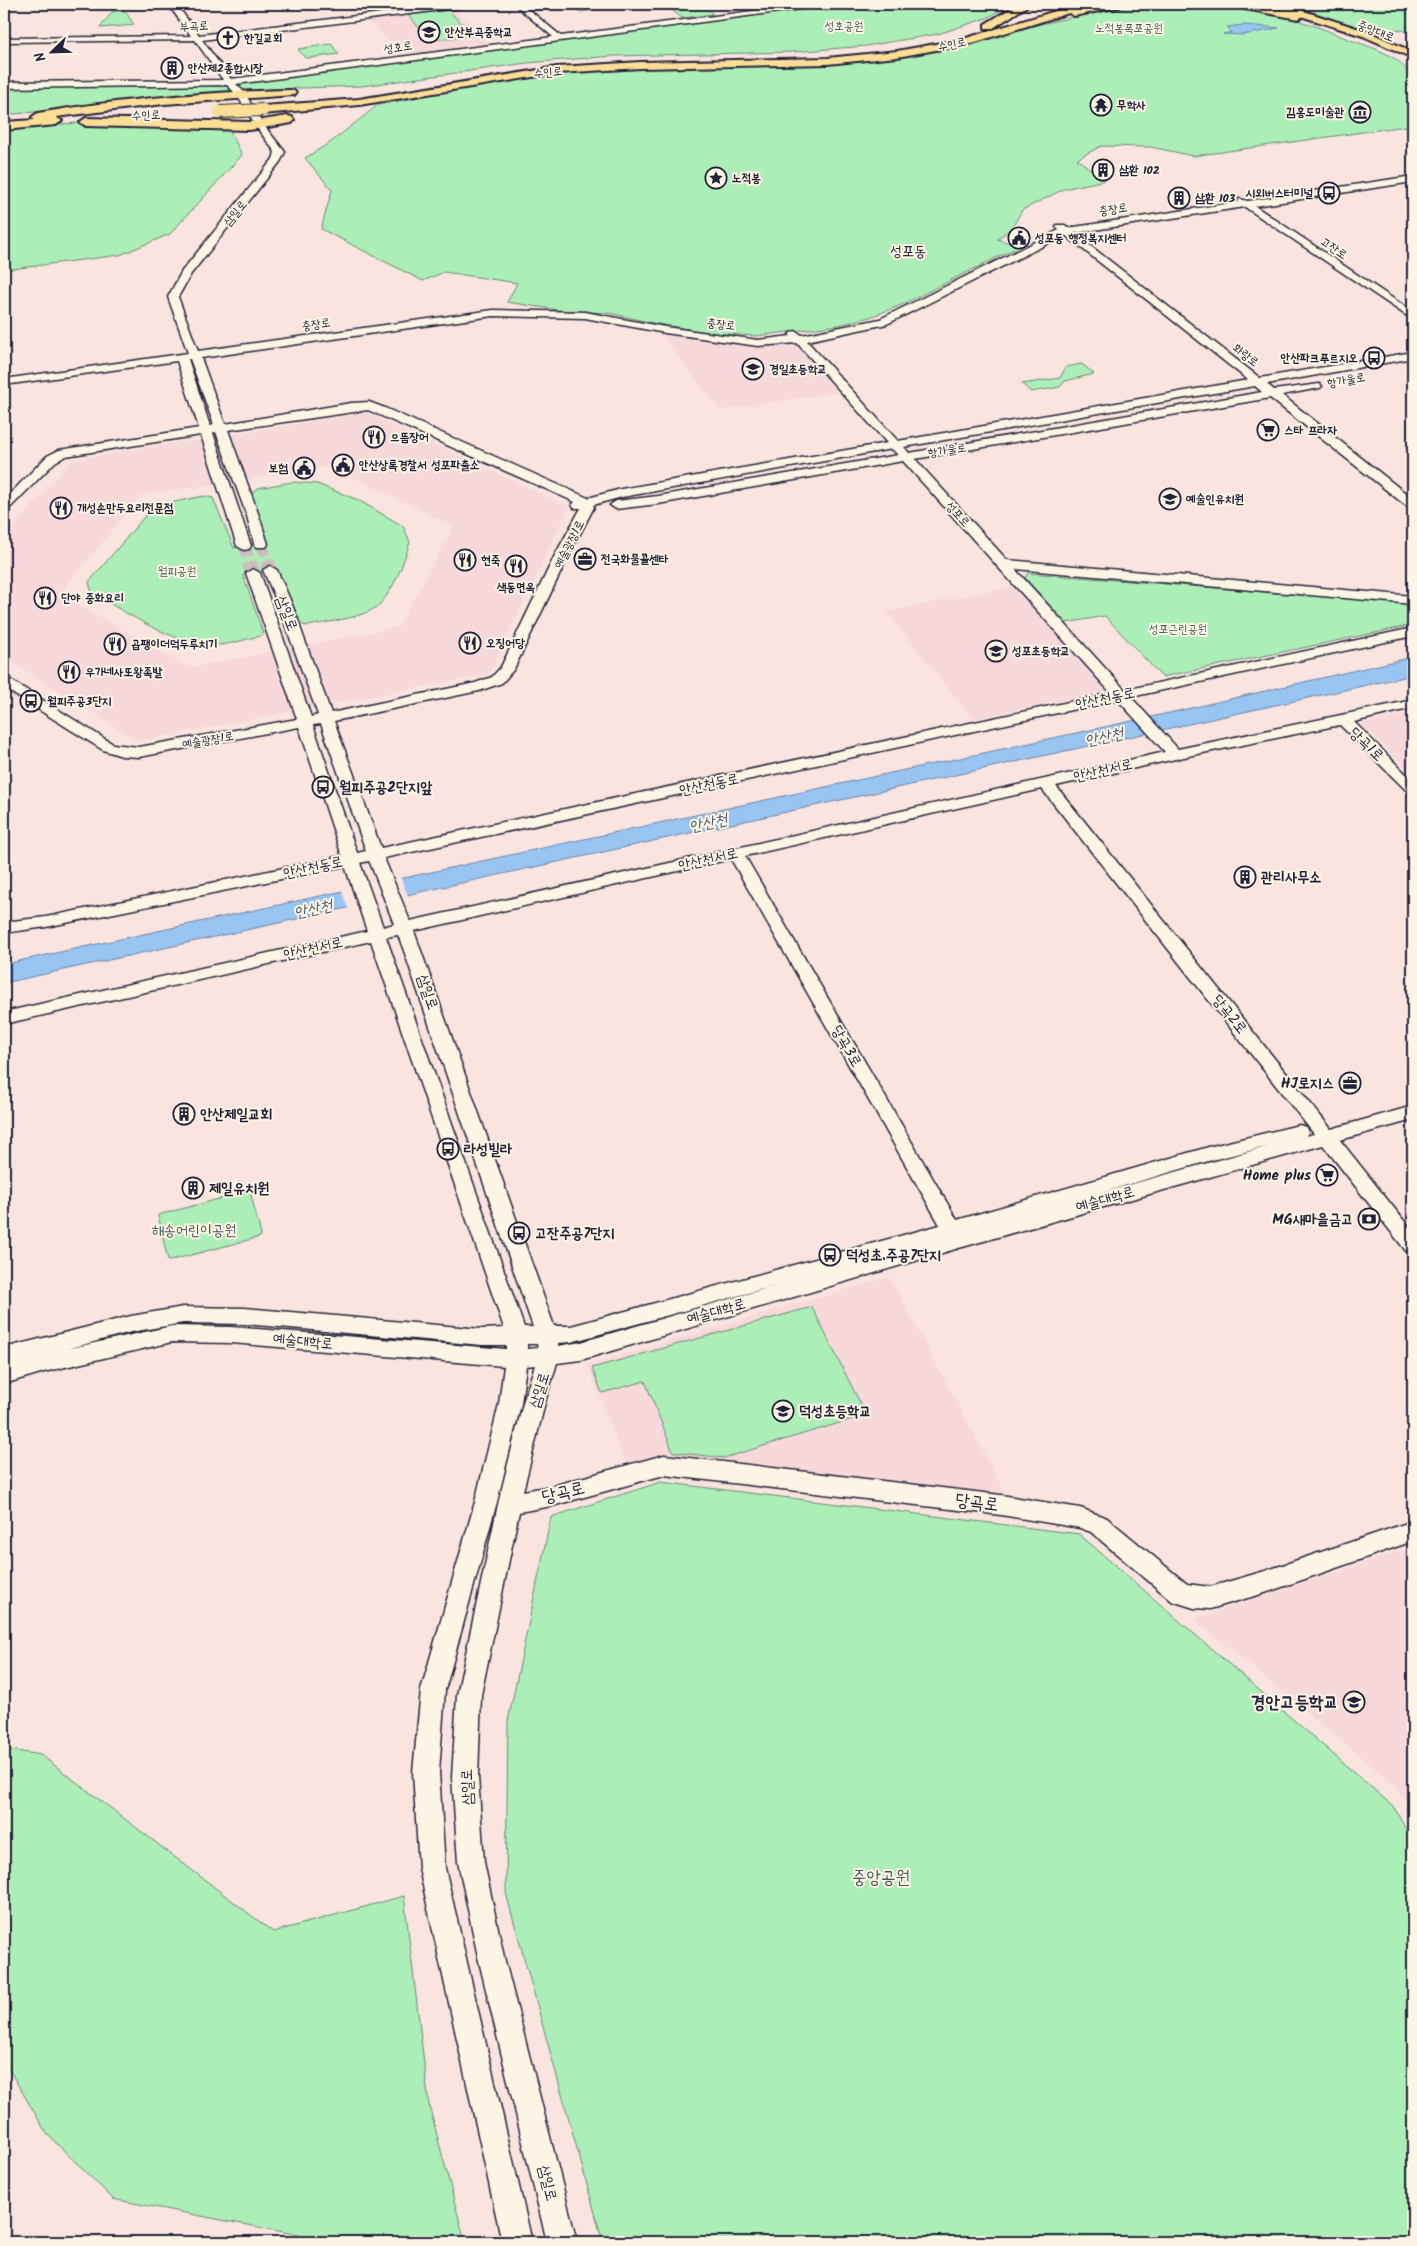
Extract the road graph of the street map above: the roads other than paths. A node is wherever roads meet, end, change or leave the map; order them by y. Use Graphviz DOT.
graph roads {
  1 [pos="165,4"];
  2 [pos="172,4"];
  3 [pos="474,4"];
  4 [pos="518,4"];
  5 [pos="525,4"];
  6 [pos="823,4"];
  7 [pos="1025,4"];
  8 [pos="1070,4"];
  9 [pos="1089,4"];
  10 [pos="1120,4"];
  11 [pos="1235,4"];
  12 [pos="1261,4"];
  13 [pos="1278,5"];
  14 [pos="1298,16"];
  15 [pos="1035,21"];
  16 [pos="980,31"];
  17 [pos="562,38"];
  18 [pos="192,39"];
  19 [pos="4,40"];
  20 [pos="1413,55"];
  21 [pos="1413,64"];
  22 [pos="4,85"];
  23 [pos="230,88"];
  24 [pos="421,90"];
  25 [pos="332,92"];
  26 [pos="302,93"];
  27 [pos="262,103"];
  28 [pos="41,119"];
  29 [pos="4,120"];
  30 [pos="286,120"];
  31 [pos="202,125"];
  32 [pos="254,125"];
  33 [pos="4,126"];
  34 [pos="263,139"];
  35 [pos="1413,174"];
  36 [pos="1413,179"];
  37 [pos="1368,183"];
  38 [pos="1248,201"];
  39 [pos="1063,229"];
  40 [pos="172,274"];
  41 [pos="1413,309"];
  42 [pos="1413,317"];
  43 [pos="797,336"];
  44 [pos="180,351"];
  45 [pos="194,353"];
  46 [pos="1413,355"];
  47 [pos="4,377"];
  48 [pos="4,382"];
  49 [pos="1258,382"];
  50 [pos="1329,383"];
  51 [pos="1272,394"];
  52 [pos="221,429"];
  53 [pos="207,432"];
  54 [pos="894,445"];
  55 [pos="904,456"];
  56 [pos="675,483"];
  57 [pos="546,484"];
  58 [pos="584,505"];
  59 [pos="1413,505"];
  60 [pos="4,507"];
  61 [pos="4,518"];
  62 [pos="260,544"];
  63 [pos="244,546"];
  64 [pos="1003,564"];
  65 [pos="270,570"];
  66 [pos="253,573"];
  67 [pos="1413,600"];
  68 [pos="1413,632"];
  69 [pos="4,670"];
  70 [pos="4,682"];
  71 [pos="1126,700"];
  72 [pos="1413,704"];
  73 [pos="325,715"];
  74 [pos="305,719"];
  75 [pos="1343,720"];
  76 [pos="1170,749"];
  77 [pos="1046,783"];
  78 [pos="1413,789"];
  79 [pos="735,853"];
  80 [pos="378,860"];
  81 [pos="353,865"];
  82 [pos="401,920"];
  83 [pos="375,926"];
  84 [pos="4,928"];
  85 [pos="4,1018"];
  86 [pos="1413,1100"];
  87 [pos="1413,1112"];
  88 [pos="1322,1132"];
  89 [pos="956,1235"];
  90 [pos="1413,1246"];
  91 [pos="548,1346"];
  92 [pos="517,1347"];
  93 [pos="4,1357"];
  94 [pos="4,1375"];
  95 [pos="509,1504"];
  96 [pos="1413,1531"];
  97 [pos="517,2242"];
  98 [pos="562,2242"];
  1 -- 18 [label="street"];
  2 -- 18 [label="street"];
  3 -- 18 [label="street, 부곡로"];
  4 -- 17 [label="street"];
  5 -- 17 [label="street"];
  6 -- 17 [label="street, 성호로"];
  7 -- 16 [label="highway"];
  8 -- 16 [label="highway, 수인로"];
  9 -- 15 [label="highway, 수인로"];
  10 -- 15 [label="highway"];
  11 -- 14 [label="highway"];
  12 -- 14 [label="highway"];
  13 -- 20 [label="main road, 중앙대로"];
  14 -- 21 [label="main road, 중앙대로"];
  15 -- 24 [label="highway, 수인로"];
  16 -- 24 [label="highway, 수인로"];
  17 -- 23 [label="street, 성호로"];
  18 -- 19 [label="street, 부곡로"];
  18 -- 23 [label="street"];
  22 -- 23 [label="street, 성호로"];
  23 -- 27 [label="highway"];
  23 -- 28 [label="highway"];
  23 -- 32 [label="street"];
  24 -- 25 [label="highway"];
  24 -- 27 [label="highway, 수인로"];
  24 -- 30 [label="highway"];
  26 -- 27 [label="highway"];
  27 -- 28 [label="highway, 수인로, bridge"];
  28 -- 29 [label="highway, 수인로"];
  28 -- 31 [label="highway"];
  28 -- 33 [label="highway, 수인로"];
  30 -- 32 [label="highway"];
  30 -- 34 [label="highway"];
  31 -- 32 [label="highway"];
  31 -- 34 [label="highway"];
  32 -- 34 [label="street"];
  34 -- 40 [label="street, 삼일로"];
  34 -- 45 [label="street, 삼일로"];
  35 -- 37 [label="street, 충장로"];
  36 -- 37 [label="street, 충장로"];
  37 -- 38 [label="street, 충장로"];
  38 -- 39 [label="street, 충장로"];
  38 -- 41 [label="street, 고잔로"];
  38 -- 42 [label="street, 고잔로"];
  39 -- 43 [label="street, 충장로"];
  39 -- 49 [label="street, 화랑로"];
  43 -- 45 [label="street, 충장로"];
  43 -- 54 [label="street, 성포로"];
  44 -- 45 [label="street, 충장로"];
  44 -- 47 [label="street, 충장로"];
  44 -- 48 [label="street, 충장로"];
  44 -- 53 [label="street"];
  45 -- 52 [label="street, 삼일로"];
  46 -- 49 [label="street, 항가울로"];
  49 -- 51 [label="street, 화랑로"];
  49 -- 54 [label="street, 항가울로"];
  50 -- 51 [label="street, 항가울로"];
  51 -- 55 [label="street, 항가울로"];
  51 -- 59 [label="street, 화랑로"];
  52 -- 53 [label="street, 예술광장1로"];
  52 -- 57 [label="street, 예술광장1로"];
  52 -- 58 [label="street, 예술광장1로"];
  52 -- 62 [label="street, 삼일로"];
  53 -- 60 [label="street, 예술광장1로"];
  53 -- 61 [label="street, 예술광장1로"];
  53 -- 63 [label="street"];
  54 -- 55 [label="street, 성포로"];
  54 -- 56 [label="street, 항가울로"];
  55 -- 58 [label="street, 항가울로"];
  55 -- 64 [label="street, 성포로"];
  56 -- 57 [label="street, 항가울로"];
  56 -- 58 [label="street, 항가울로"];
  57 -- 58 [label="street, 예술광장1로"];
  58 -- 73 [label="street, 예술광장1로"];
  64 -- 67 [label="street"];
  64 -- 71 [label="street, 성포로"];
  65 -- 73 [label="street, 삼일로"];
  66 -- 74 [label="street, 삼일로"];
  68 -- 71 [label="street, 안산천동로"];
  69 -- 74 [label="street, 예술광장1로"];
  70 -- 74 [label="street, 예술광장1로"];
  71 -- 76 [label="street, 성포로"];
  71 -- 80 [label="street, 안산천동로"];
  72 -- 75 [label="street, 안산천서로"];
  73 -- 74 [label="street, 예술광장1로"];
  73 -- 80 [label="street, 삼일로"];
  74 -- 81 [label="street, 삼일로"];
  75 -- 76 [label="street, 안산천서로"];
  75 -- 78 [label="street, 당곡1로"];
  76 -- 77 [label="street, 안산천서로"];
  77 -- 79 [label="street, 안산천서로"];
  77 -- 88 [label="street, 당곡2로"];
  79 -- 82 [label="street, 안산천서로"];
  79 -- 89 [label="street, 당곡3로"];
  80 -- 81 [label="street, 안산천동로"];
  80 -- 82 [label="street, 삼일로"];
  81 -- 83 [label="street, 삼일로"];
  81 -- 84 [label="street, 안산천동로"];
  82 -- 83 [label="street, 안산천서로"];
  82 -- 91 [label="street, 삼일로"];
  83 -- 85 [label="street, 안산천서로"];
  83 -- 92 [label="street, 삼일로"];
  86 -- 88 [label="street, 예술대학로"];
  87 -- 88 [label="street, 예술대학로"];
  88 -- 89 [label="street, 예술대학로"];
  88 -- 90 [label="street, 당곡2로"];
  89 -- 91 [label="street, 예술대학로"];
  91 -- 92 [label="street, 예술대학로"];
  91 -- 95 [label="street, 삼일로"];
  92 -- 93 [label="street, 예술대학로"];
  92 -- 94 [label="street, 예술대학로"];
  92 -- 97 [label="street, 삼일로"];
  95 -- 96 [label="street, 당곡로"];
  95 -- 98 [label="street, 삼일로"];
}
